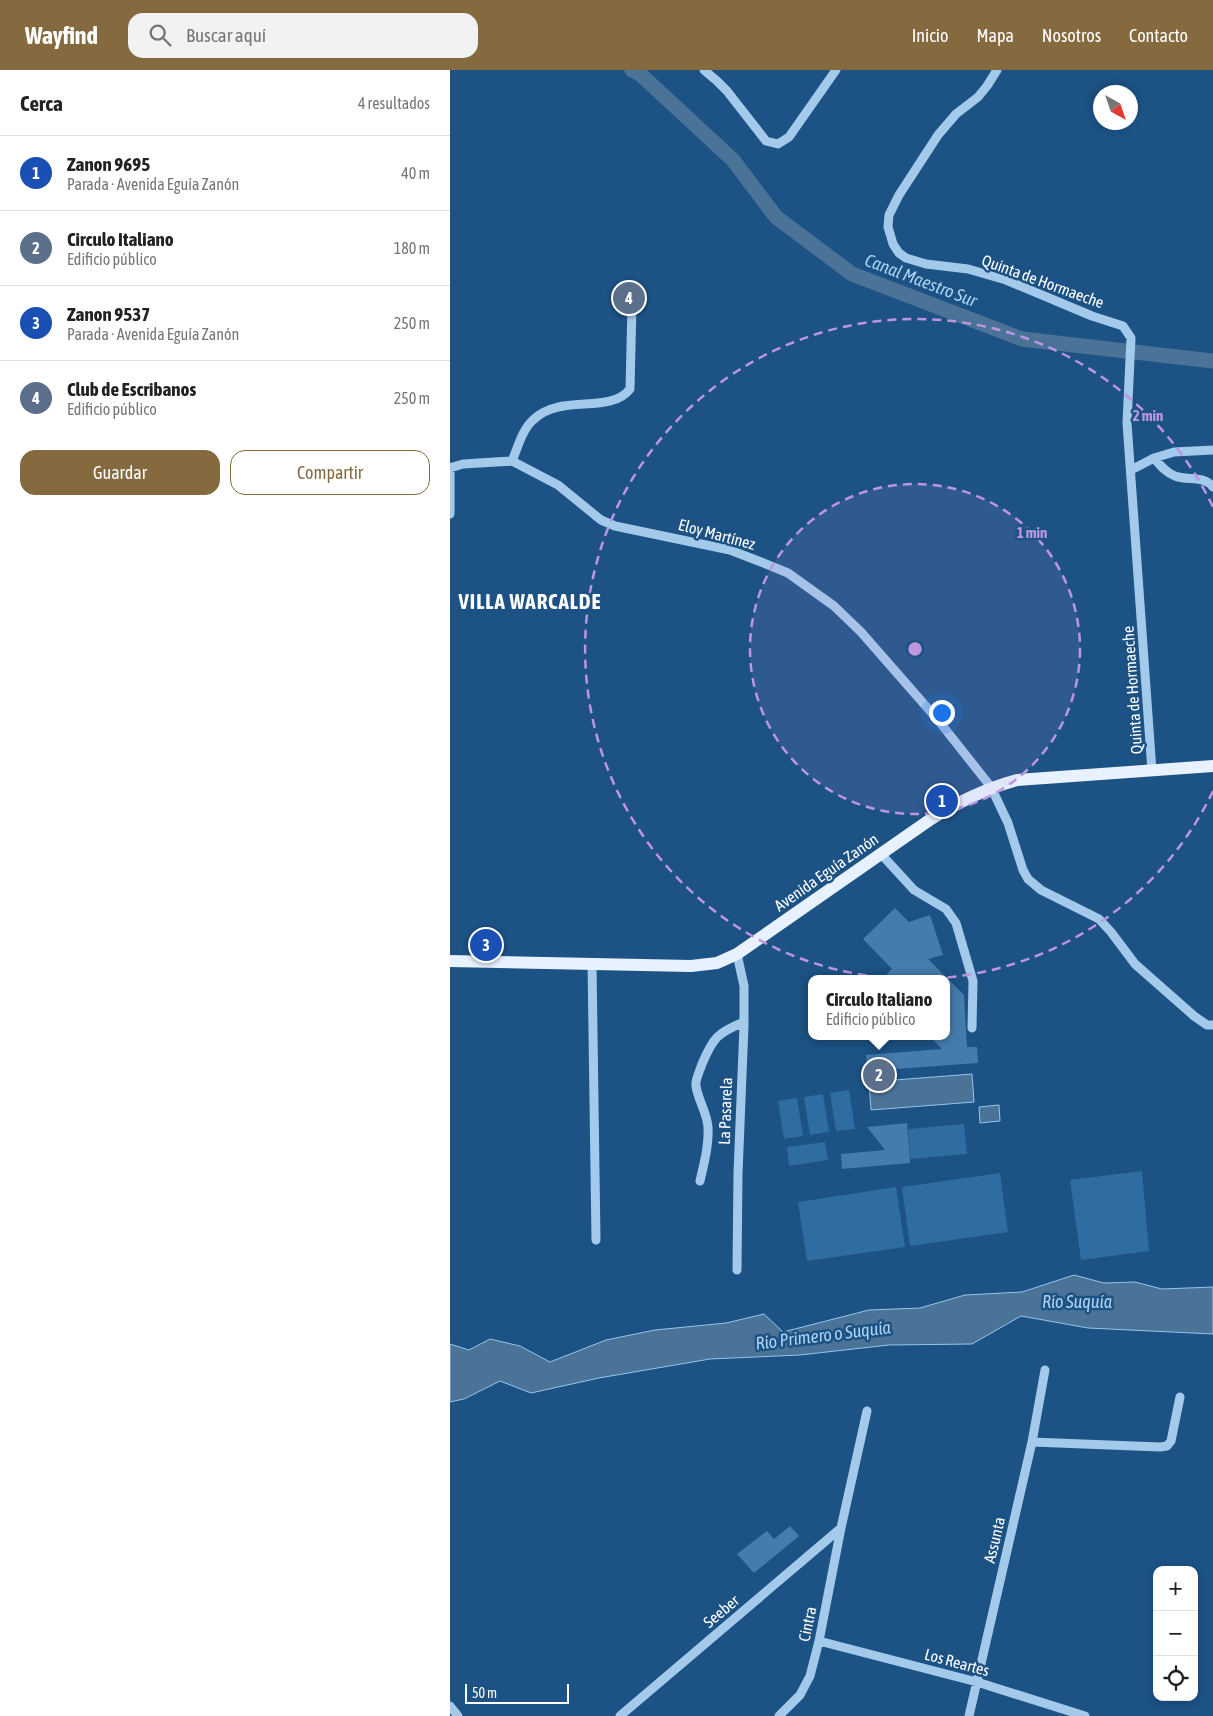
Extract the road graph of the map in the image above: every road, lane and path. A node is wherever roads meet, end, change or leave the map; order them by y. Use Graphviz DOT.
graph roads {
  1 [pos="704,70"];
  2 [pos="836,70"];
  3 [pos="996,70"];
  4 [pos="632,305"];
  5 [pos="1213,450"];
  6 [pos="1154,458"];
  7 [pos="512,461"];
  8 [pos="450,468"];
  9 [pos="1131,470"];
  10 [pos="1213,488"];
  11 [pos="450,514"];
  12 [pos="1213,766"];
  13 [pos="1152,771"];
  14 [pos="991,787"];
  15 [pos="881,854"];
  16 [pos="737,954"];
  17 [pos="450,961"];
  18 [pos="592,964"];
  19 [pos="744,1022"];
  20 [pos="1213,1025"];
  21 [pos="972,1028"];
  22 [pos="700,1181"];
  23 [pos="596,1240"];
  24 [pos="737,1270"];
  25 [pos="1045,1370"];
  26 [pos="1180,1397"];
  27 [pos="867,1411"];
  28 [pos="1032,1442"];
  29 [pos="841,1528"];
  30 [pos="819,1641"];
  31 [pos="977,1682"];
  32 [pos="450,1706"];
  33 [pos="458,1716"];
  34 [pos="620,1716"];
  35 [pos="779,1716"];
  36 [pos="969,1716"];
  37 [pos="1085,1716"];
  1 -- 2 [label="street"];
  3 -- 9 [label="street, Quinta de Hormaeche"];
  4 -- 7 [label="street"];
  5 -- 6 [label="street"];
  6 -- 9 [label="street"];
  6 -- 10 [label="street"];
  7 -- 8 [label="street"];
  7 -- 14 [label="street, Eloy Martínez"];
  8 -- 11 [label="street"];
  9 -- 13 [label="street, Quinta de Hormaeche"];
  12 -- 13 [label="main road, Avenida Eguía Zanón"];
  13 -- 14 [label="main road, Avenida Eguía Zanón"];
  14 -- 15 [label="main road, Avenida Eguía Zanón"];
  14 -- 20 [label="street, Eloy Martínez"];
  15 -- 16 [label="main road, Avenida Eguía Zanón"];
  15 -- 21 [label="street"];
  16 -- 18 [label="main road, Avenida Eguía Zanón"];
  16 -- 19 [label="street, La Pasarela"];
  17 -- 18 [label="main road, Avenida Eguía Zanón"];
  18 -- 23 [label="street"];
  19 -- 22 [label="street"];
  19 -- 24 [label="street, La Pasarela"];
  25 -- 28 [label="street, Assunta"];
  26 -- 28 [label="street"];
  27 -- 29 [label="street, Cintra"];
  28 -- 31 [label="street, Assunta"];
  29 -- 30 [label="street, Cintra"];
  29 -- 34 [label="street, Seeber"];
  30 -- 31 [label="street, Los Reartes"];
  30 -- 35 [label="street, Cintra"];
  31 -- 36 [label="street, Assunta"];
  31 -- 37 [label="street, Los Reartes"];
  32 -- 33 [label="street"];
}
